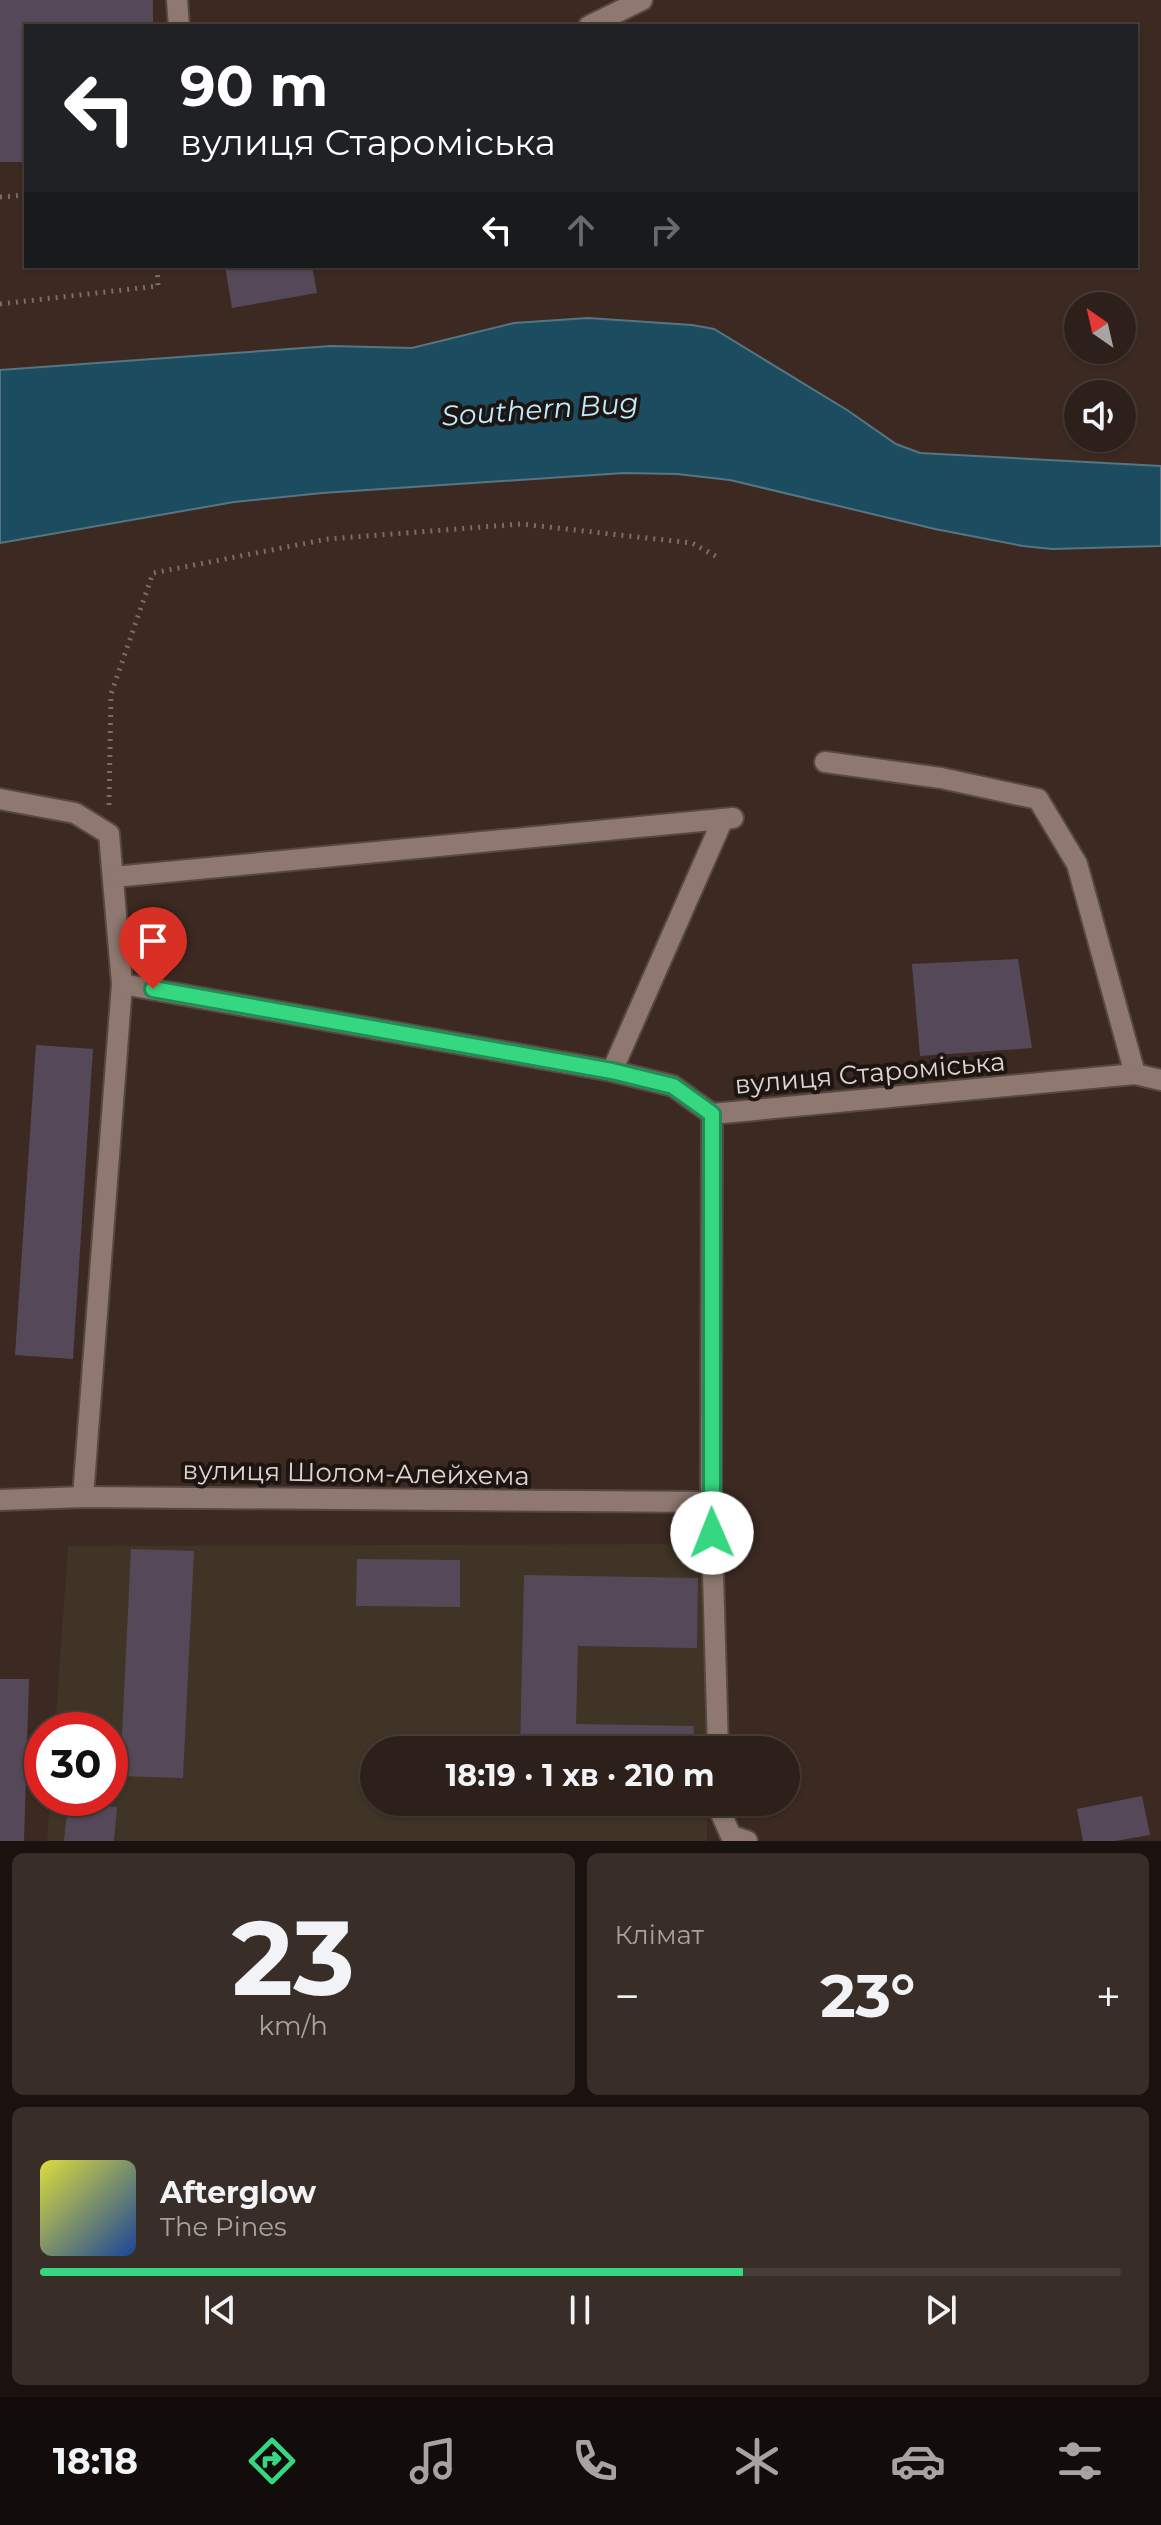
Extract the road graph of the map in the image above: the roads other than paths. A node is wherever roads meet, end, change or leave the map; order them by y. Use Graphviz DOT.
graph roads {
  1 [pos="177,0"];
  2 [pos="642,0"];
  3 [pos="179,24"];
  4 [pos="593,24"];
  5 [pos="825,762"];
  6 [pos="0,799"];
  7 [pos="114,877"];
  8 [pos="122,984"];
  9 [pos="612,1071"];
  10 [pos="1135,1074"];
  11 [pos="1161,1080"];
  12 [pos="712,1114"];
  13 [pos="83,1497"];
  14 [pos="0,1500"];
  15 [pos="711,1502"];
  16 [pos="718,1736"];
  17 [pos="722,1816"];
  18 [pos="747,1841"];
  1 -- 3 [label="street"];
  2 -- 4 [label="street"];
  5 -- 10 [label="street"];
  6 -- 7 [label="street"];
  7 -- 8 [label="street"];
  7 -- 9 [label="street"];
  8 -- 9 [label="street, вулиця Староміська"];
  8 -- 13 [label="street"];
  9 -- 12 [label="street, вулиця Староміська"];
  10 -- 11 [label="street, вулиця Староміська"];
  10 -- 12 [label="street, вулиця Староміська"];
  12 -- 15 [label="street"];
  13 -- 14 [label="street, вулиця Шолом-Алейхема"];
  13 -- 15 [label="street, вулиця Шолом-Алейхема"];
  15 -- 16 [label="street"];
  17 -- 18 [label="street"];
}
